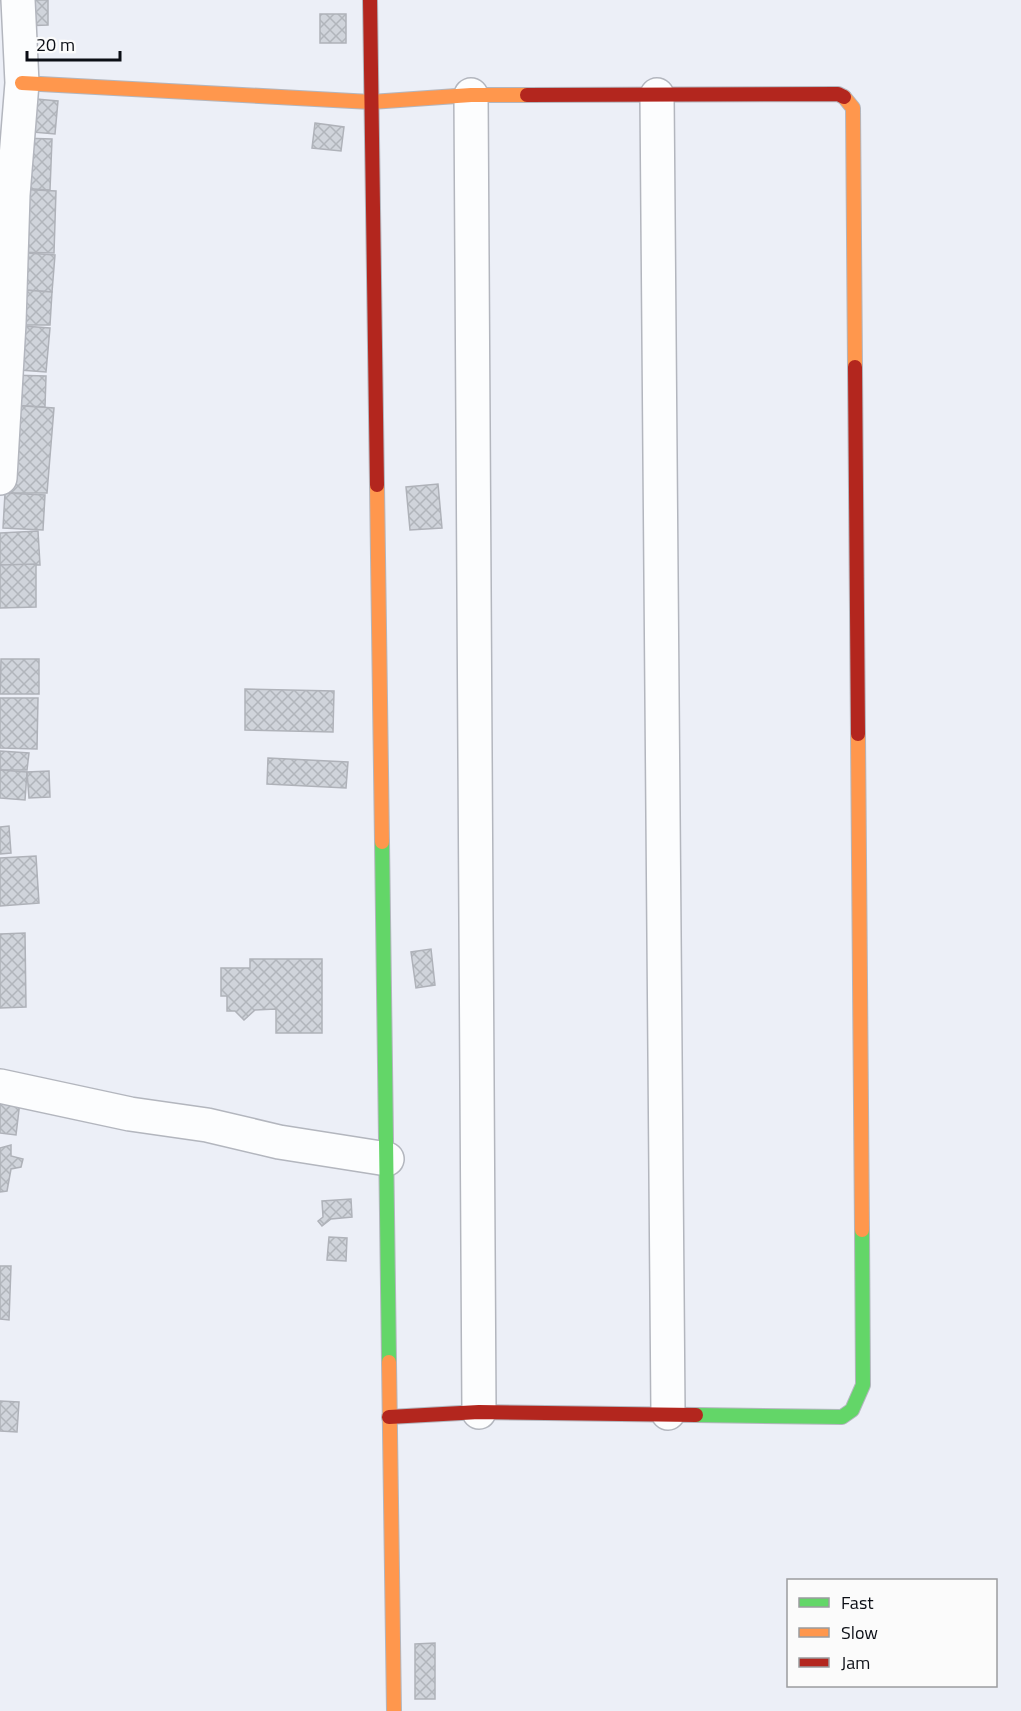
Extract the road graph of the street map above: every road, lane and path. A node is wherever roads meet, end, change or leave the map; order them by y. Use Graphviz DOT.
graph roads {
  1 [pos="18,0"];
  2 [pos="370,0"];
  3 [pos="22,83"];
  4 [pos="471,95"];
  5 [pos="657,95"];
  6 [pos="371,102"];
  7 [pos="0,478"];
  8 [pos="0,1086"];
  9 [pos="387,1159"];
  10 [pos="479,1412"];
  11 [pos="668,1413"];
  12 [pos="389,1418"];
  13 [pos="394,1711"];
  1 -- 3 [label="street"];
  2 -- 6 [label="main road"];
  3 -- 6 [label="main road"];
  3 -- 7 [label="street"];
  4 -- 5 [label="main road"];
  4 -- 6 [label="main road"];
  4 -- 10 [label="street"];
  5 -- 11 [label="street"];
  5 -- 11 [label="main road"];
  6 -- 9 [label="main road"];
  8 -- 9 [label="street"];
  9 -- 12 [label="main road"];
  10 -- 11 [label="main road"];
  10 -- 12 [label="main road"];
  12 -- 13 [label="main road"];
}
